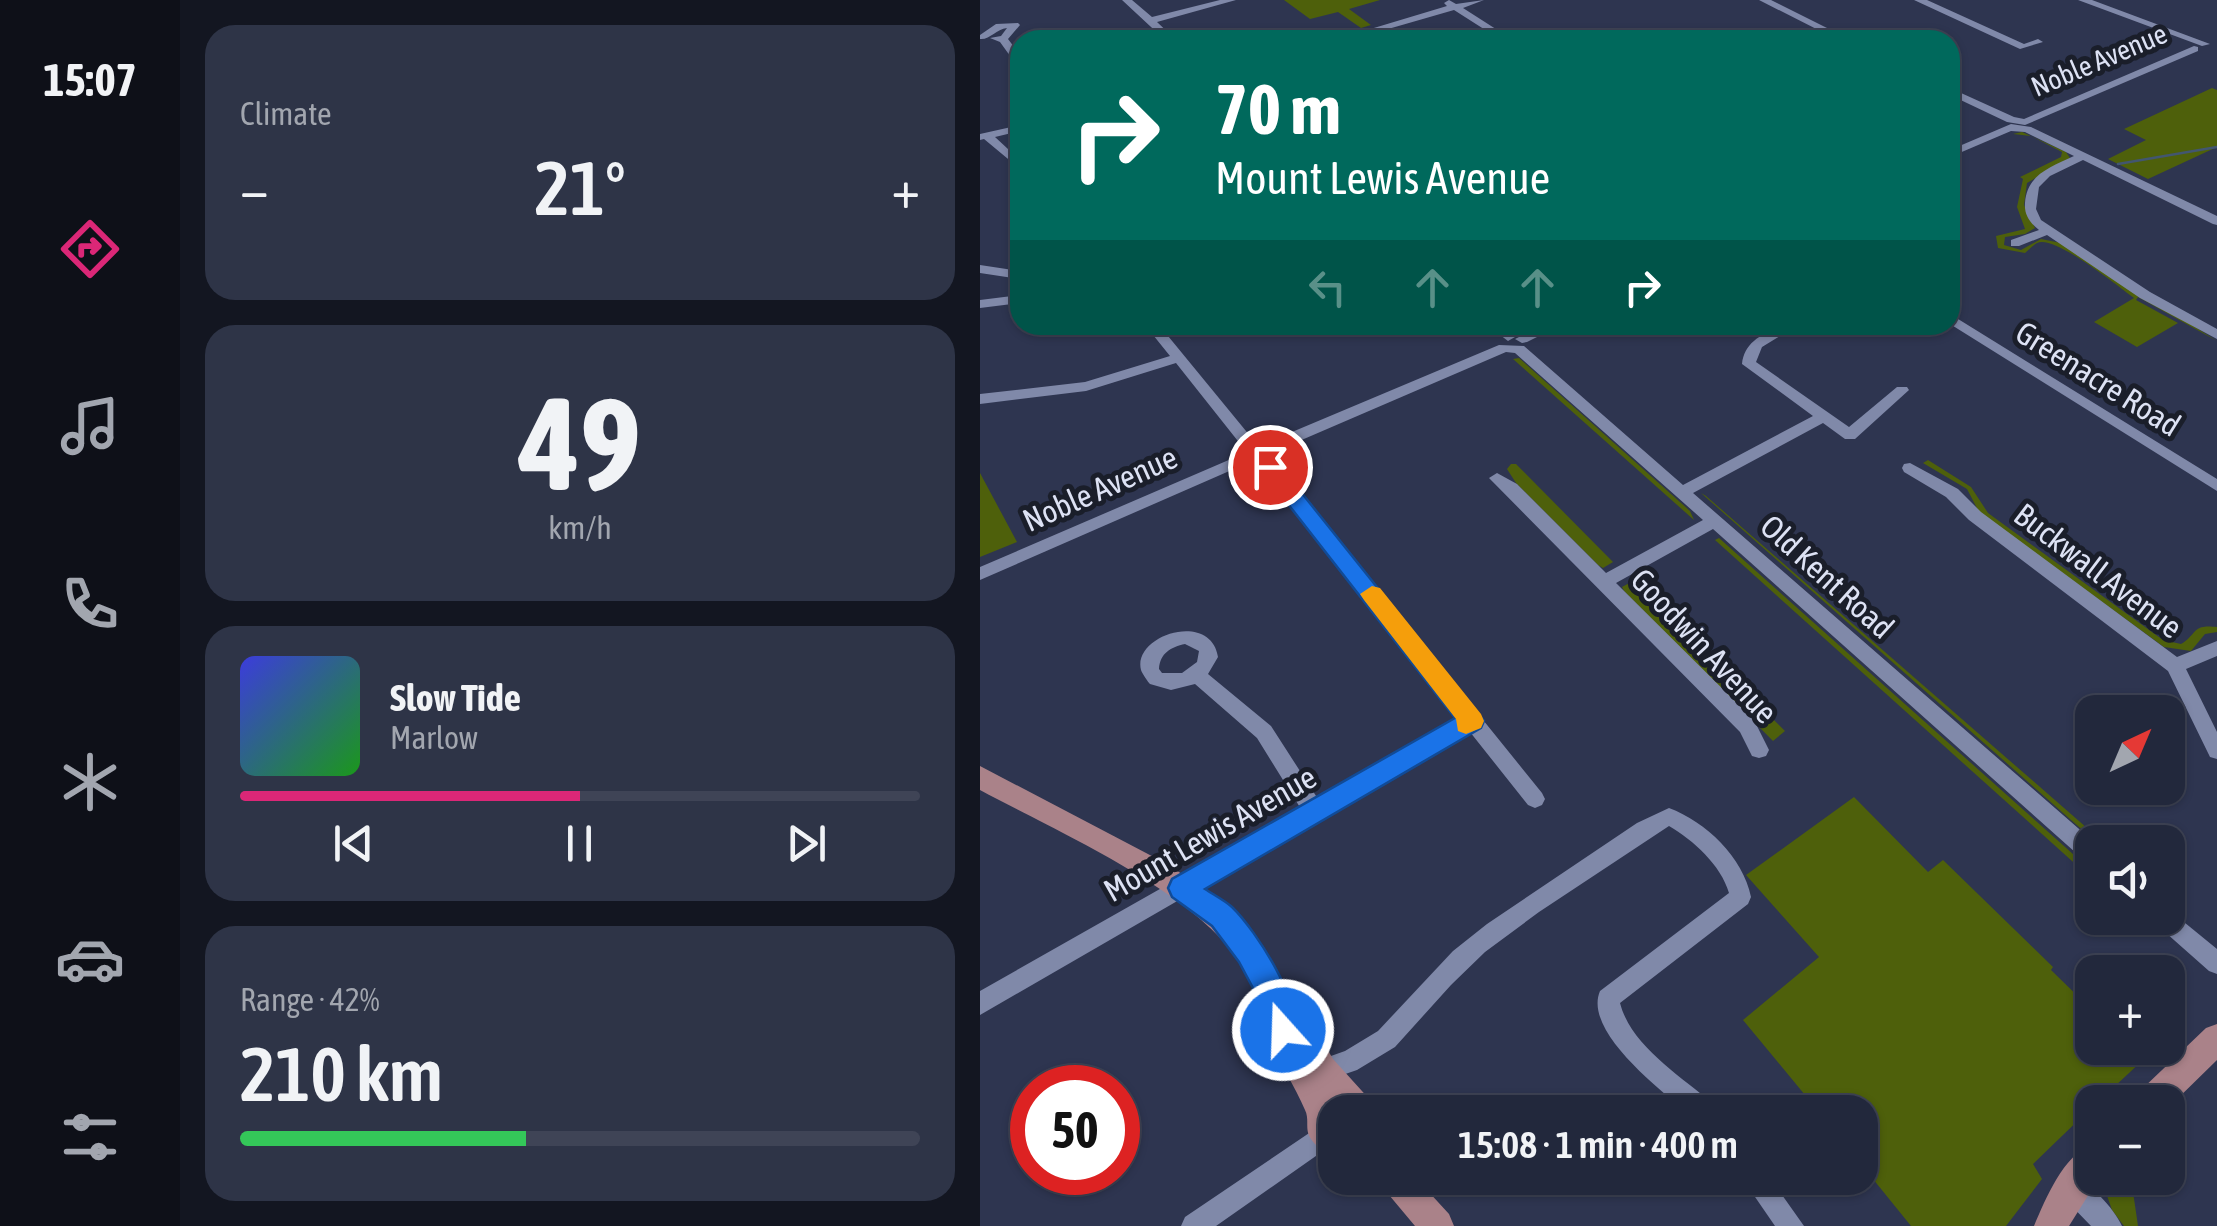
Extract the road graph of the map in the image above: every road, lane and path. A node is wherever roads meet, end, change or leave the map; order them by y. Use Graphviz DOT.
graph roads {
  1 [pos="1127,0"];
  2 [pos="1231,0"];
  3 [pos="1444,0"];
  4 [pos="1479,0"];
  5 [pos="1764,0"];
  6 [pos="1919,0"];
  7 [pos="2083,0"];
  8 [pos="1455,7"];
  9 [pos="1149,21"];
  10 [pos="1011,30"];
  11 [pos="1159,30"];
  12 [pos="1373,30"];
  13 [pos="1492,30"];
  14 [pos="1826,30"];
  15 [pos="1010,31"];
  16 [pos="981,38"];
  17 [pos="1003,39"];
  18 [pos="2217,39"];
  19 [pos="2038,42"];
  20 [pos="2201,47"];
  21 [pos="1010,48"];
  22 [pos="1960,96"];
  23 [pos="2011,124"];
  24 [pos="2026,125"];
  25 [pos="1010,130"];
  26 [pos="983,136"];
  27 [pos="1960,149"];
  28 [pos="2083,156"];
  29 [pos="1010,158"];
  30 [pos="2217,221"];
  31 [pos="2047,231"];
  32 [pos="2015,243"];
  33 [pos="980,269"];
  34 [pos="1010,274"];
  35 [pos="1010,300"];
  36 [pos="980,304"];
  37 [pos="1960,324"];
  38 [pos="1160,335"];
  39 [pos="1505,335"];
  40 [pos="1531,335"];
  41 [pos="1772,335"];
  42 [pos="2217,335"];
  43 [pos="1513,343"];
  44 [pos="1178,358"];
  45 [pos="1902,390"];
  46 [pos="980,400"];
  47 [pos="1822,418"];
  48 [pos="1247,452"];
  49 [pos="1268,454"];
  50 [pos="1910,468"];
  51 [pos="1498,478"];
  52 [pos="2217,486"];
  53 [pos="1682,492"];
  54 [pos="1715,521"];
  55 [pos="980,574"];
  56 [pos="1604,582"];
  57 [pos="2217,648"];
  58 [pos="2176,666"];
  59 [pos="1198,675"];
  60 [pos="1472,721"];
  61 [pos="1760,750"];
  62 [pos="2217,751"];
  63 [pos="980,778"];
  64 [pos="1535,800"];
  65 [pos="1314,811"];
  66 [pos="2075,839"];
  67 [pos="1182,888"];
  68 [pos="2185,935"];
  69 [pos="2217,963"];
  70 [pos="1275,1000"];
  71 [pos="980,1004"];
  72 [pos="2217,1039"];
  73 [pos="1322,1070"];
  74 [pos="2169,1085"];
  75 [pos="1321,1095"];
  76 [pos="1330,1095"];
  77 [pos="1685,1095"];
  78 [pos="1318,1136"];
  79 [pos="2075,1182"];
  80 [pos="2070,1188"];
  81 [pos="1410,1195"];
  82 [pos="1768,1195"];
  83 [pos="1194,1226"];
  84 [pos="1437,1226"];
  85 [pos="1791,1226"];
  86 [pos="2051,1226"];
  87 [pos="2109,1226"];
  1 -- 9 [label="street"];
  2 -- 9 [label="street"];
  3 -- 8 [label="street"];
  4 -- 8 [label="street"];
  5 -- 14 [label="street"];
  6 -- 19 [label="street"];
  7 -- 20 [label="street"];
  8 -- 12 [label="street"];
  8 -- 13 [label="street"];
  9 -- 11 [label="street"];
  10 -- 16 [label="street"];
  15 -- 17 [label="street"];
  16 -- 17 [label="street"];
  17 -- 21 [label="street"];
  18 -- 20 [label="street, Noble Avenue"];
  20 -- 24 [label="street, Noble Avenue"];
  22 -- 23 [label="street"];
  23 -- 24 [label="street"];
  23 -- 27 [label="street, Noble Avenue"];
  24 -- 28 [label="street"];
  25 -- 26 [label="street"];
  26 -- 29 [label="street"];
  28 -- 30 [label="street"];
  28 -- 31 [label="street"];
  31 -- 32 [label="street"];
  31 -- 42 [label="street"];
  33 -- 34 [label="street"];
  35 -- 36 [label="street"];
  37 -- 52 [label="street, Greenacre Road"];
  38 -- 44 [label="street"];
  39 -- 43 [label="street, Old Kent Road"];
  40 -- 43 [label="street"];
  41 -- 47 [label="street"];
  43 -- 49 [label="street"];
  43 -- 53 [label="street, Old Kent Road"];
  44 -- 46 [label="street"];
  44 -- 48 [label="street"];
  45 -- 47 [label="street"];
  47 -- 53 [label="street"];
  48 -- 49 [label="street"];
  48 -- 55 [label="street, Noble Avenue"];
  49 -- 60 [label="street"];
  50 -- 58 [label="street, Buckwall Avenue"];
  51 -- 56 [label="street, Goodwin Avenue"];
  53 -- 54 [label="street, Old Kent Road"];
  54 -- 56 [label="street, Goodwin Avenue"];
  54 -- 66 [label="street, Old Kent Road"];
  56 -- 61 [label="street, Goodwin Avenue"];
  57 -- 58 [label="street"];
  58 -- 62 [label="street, Buckwall Avenue"];
  59 -- 65 [label="street"];
  60 -- 64 [label="street"];
  60 -- 65 [label="street, Mount Lewis Avenue"];
  63 -- 67 [label="main road"];
  65 -- 67 [label="street, Mount Lewis Avenue"];
  67 -- 70 [label="main road"];
  67 -- 71 [label="street, Mount Lewis Avenue"];
  68 -- 69 [label="street"];
  70 -- 73 [label="main road"];
  70 -- 75 [label="main road"];
  72 -- 74 [label="main road"];
  73 -- 76 [label="main road"];
  73 -- 77 [label="street"];
  78 -- 83 [label="street"];
  79 -- 80 [label="main road"];
  80 -- 86 [label="main road"];
  80 -- 87 [label="street"];
  81 -- 84 [label="main road"];
  82 -- 85 [label="street"];
}
